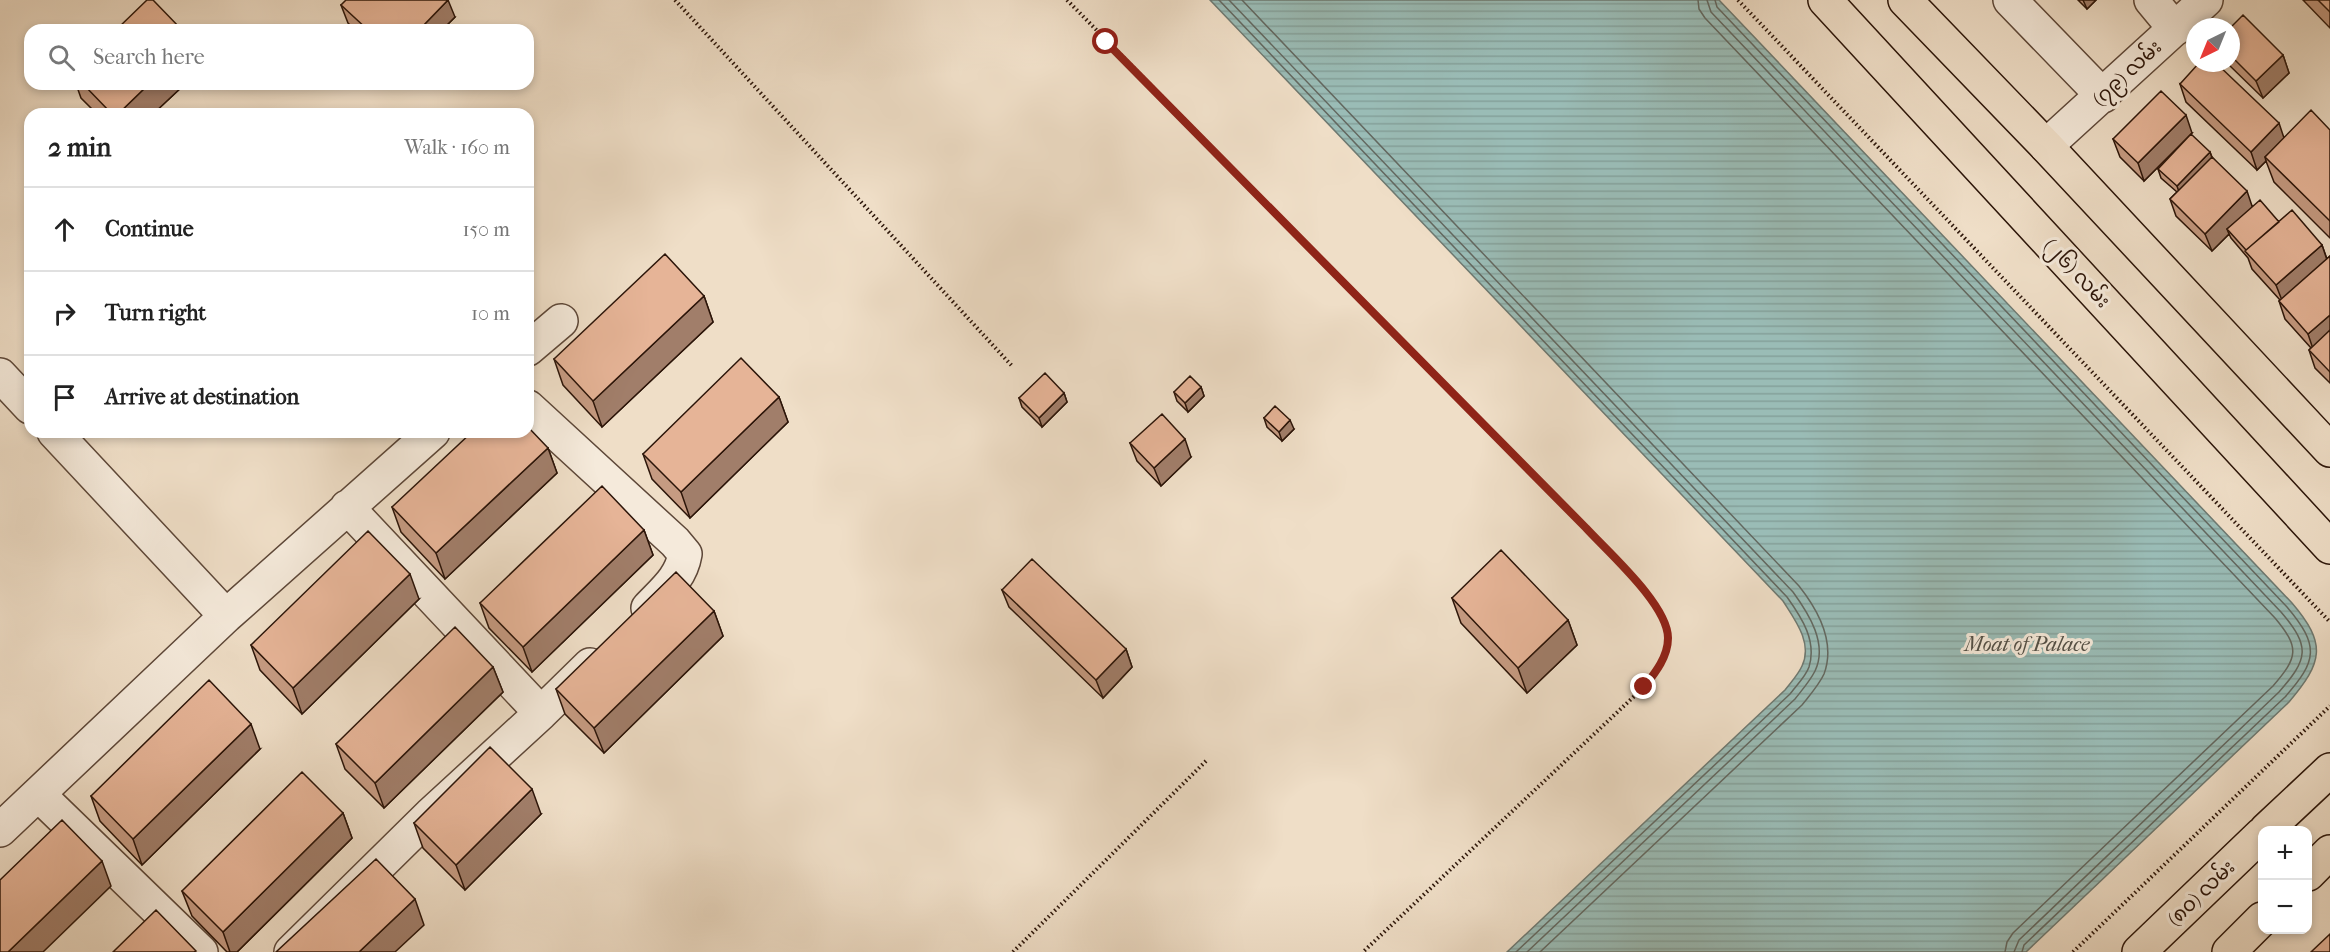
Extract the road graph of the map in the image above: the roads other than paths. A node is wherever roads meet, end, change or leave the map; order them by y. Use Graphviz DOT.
graph roads {
  1 [pos="1825,0"];
  2 [pos="1905,0"];
  3 [pos="2010,0"];
  4 [pos="2151,0"];
  5 [pos="2206,0"];
  6 [pos="2175,29"];
  7 [pos="2103,96"];
  8 [pos="2046,146"];
  9 [pos="561,321"];
  10 [pos="534,345"];
  11 [pos="0,375"];
  12 [pos="24,401"];
  13 [pos="534,413"];
  14 [pos="60,438"];
  15 [pos="426,438"];
  16 [pos="2330,450"];
  17 [pos="347,507"];
  18 [pos="2330,547"];
  19 [pos="226,616"];
  20 [pos="541,713"];
  21 [pos="2330,770"];
  22 [pos="38,794"];
  23 [pos="2271,826"];
  24 [pos="0,830"];
  25 [pos="2258,838"];
  26 [pos="2330,852"];
  27 [pos="2312,869"];
  28 [pos="2258,923"];
  29 [pos="201,952"];
  30 [pos="291,952"];
  31 [pos="2139,952"];
  32 [pos="2229,952"];
  1 -- 18 [label="main road, (၂၆) လမ်း"];
  2 -- 8 [label="main road"];
  3 -- 7 [label="street"];
  4 -- 6 [label="street"];
  5 -- 6 [label="street, (၇၉) လမ်း"];
  6 -- 7 [label="street, (၇၉) လမ်း"];
  7 -- 8 [label="street, (၇၉) လမ်း"];
  8 -- 16 [label="main road"];
  9 -- 10 [label="street"];
  11 -- 12 [label="street"];
  13 -- 20 [label="street"];
  14 -- 19 [label="street"];
  15 -- 17 [label="street"];
  17 -- 19 [label="street"];
  17 -- 20 [label="street"];
  19 -- 22 [label="street"];
  20 -- 30 [label="street"];
  21 -- 23 [label="main road"];
  22 -- 24 [label="street"];
  22 -- 29 [label="street"];
  25 -- 31 [label="main road, (၈၀) လမ်း"];
  26 -- 27 [label="main road"];
  28 -- 32 [label="main road"];
}
